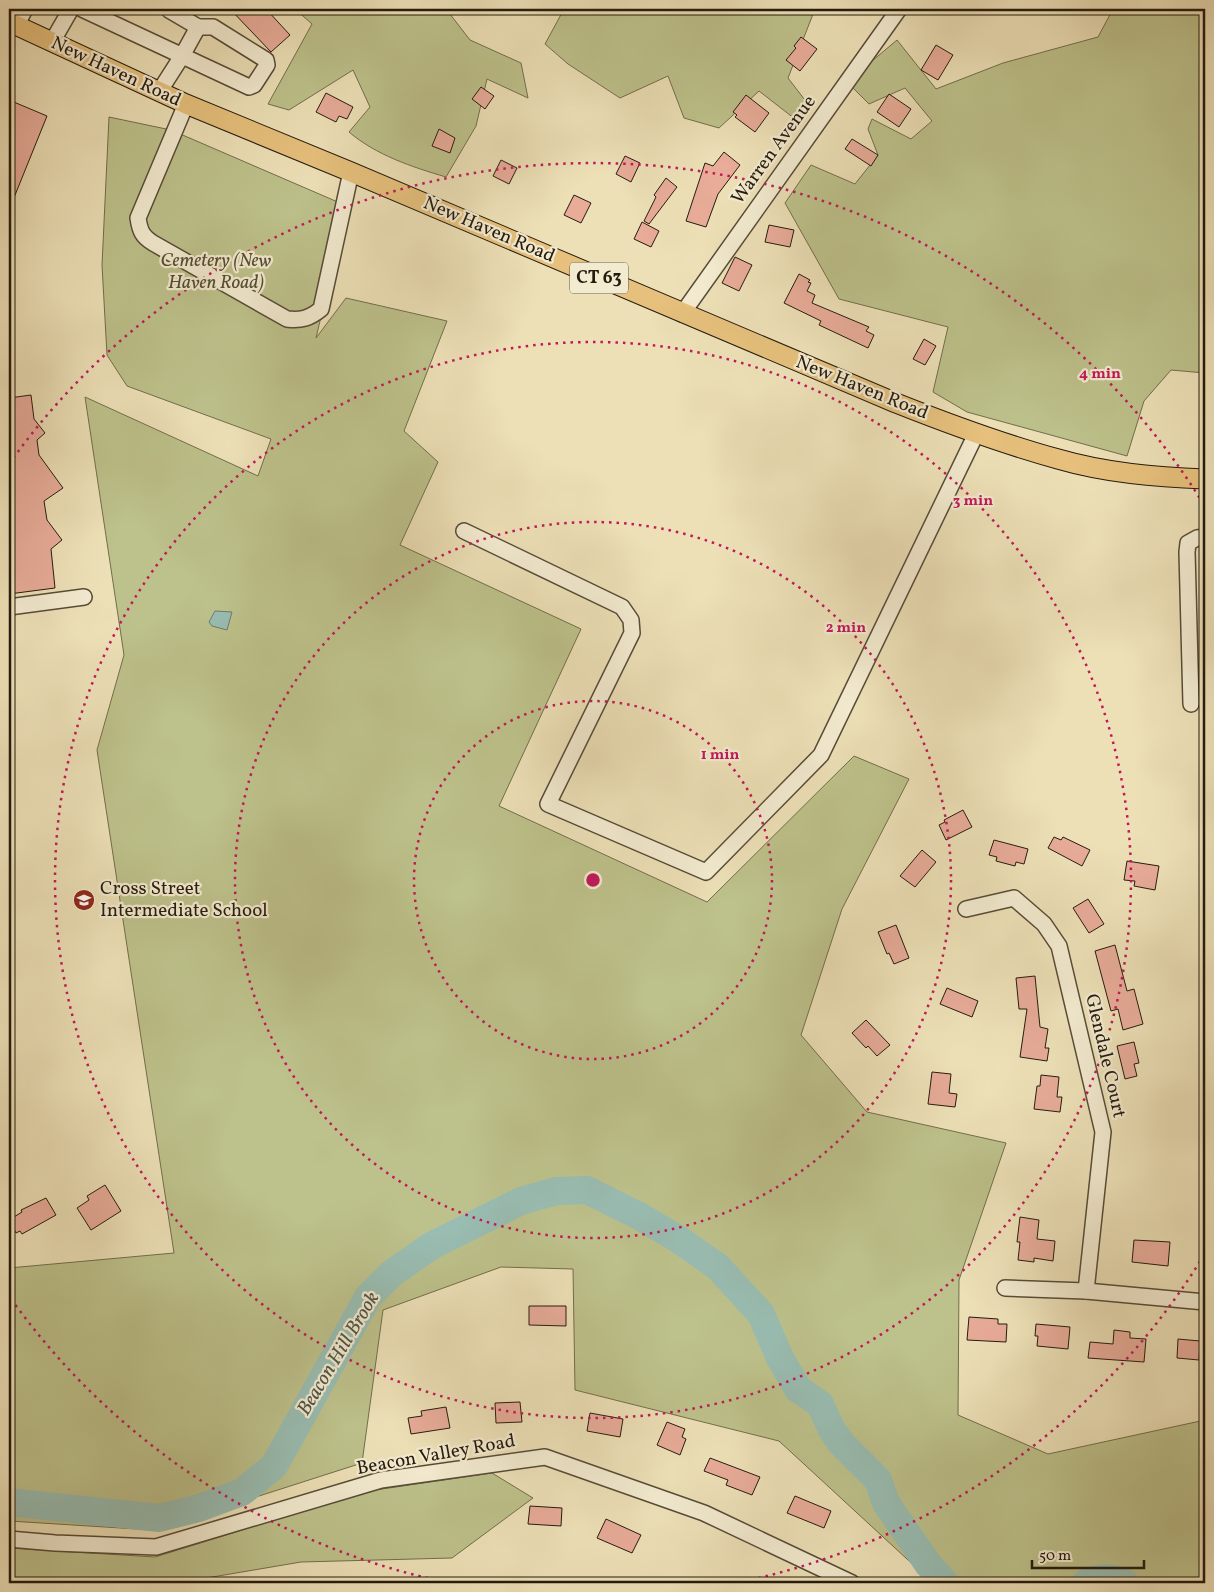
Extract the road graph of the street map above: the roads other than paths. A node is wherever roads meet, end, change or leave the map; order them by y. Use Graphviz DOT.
graph roads {
  1 [pos="25,9"];
  2 [pos="71,9"];
  3 [pos="82,9"];
  4 [pos="168,9"];
  5 [pos="899,9"];
  6 [pos="12,24"];
  7 [pos="198,27"];
  8 [pos="52,42"];
  9 [pos="182,56"];
  10 [pos="159,92"];
  11 [pos="186,104"];
  12 [pos="351,172"];
  13 [pos="682,314"];
  14 [pos="976,434"];
  15 [pos="1205,480"];
  16 [pos="464,530"];
  17 [pos="1205,537"];
  18 [pos="84,597"];
  19 [pos="9,607"];
  20 [pos="1191,704"];
  21 [pos="966,909"];
  22 [pos="1005,1288"];
  23 [pos="1086,1291"];
  24 [pos="1205,1302"];
  25 [pos="9,1540"];
  26 [pos="852,1583"];
  1 -- 6 [label="street"];
  2 -- 8 [label="street"];
  3 -- 9 [label="street"];
  4 -- 7 [label="street"];
  5 -- 13 [label="street, Warren Avenue"];
  6 -- 8 [label="main road, New Haven Road / CT 63"];
  7 -- 9 [label="street"];
  7 -- 9 [label="street"];
  8 -- 10 [label="main road, New Haven Road / CT 63"];
  9 -- 10 [label="street"];
  10 -- 11 [label="main road, New Haven Road / CT 63"];
  11 -- 12 [label="main road, New Haven Road / CT 63"];
  11 -- 12 [label="street"];
  12 -- 13 [label="main road, New Haven Road / CT 63"];
  13 -- 14 [label="main road, New Haven Road / CT 63"];
  14 -- 15 [label="main road, New Haven Road / CT 63"];
  14 -- 16 [label="street"];
  17 -- 20 [label="street"];
  18 -- 19 [label="street"];
  21 -- 23 [label="street, Glendale Court"];
  22 -- 23 [label="street"];
  23 -- 24 [label="street"];
  25 -- 26 [label="street, Beacon Valley Road"];
}
